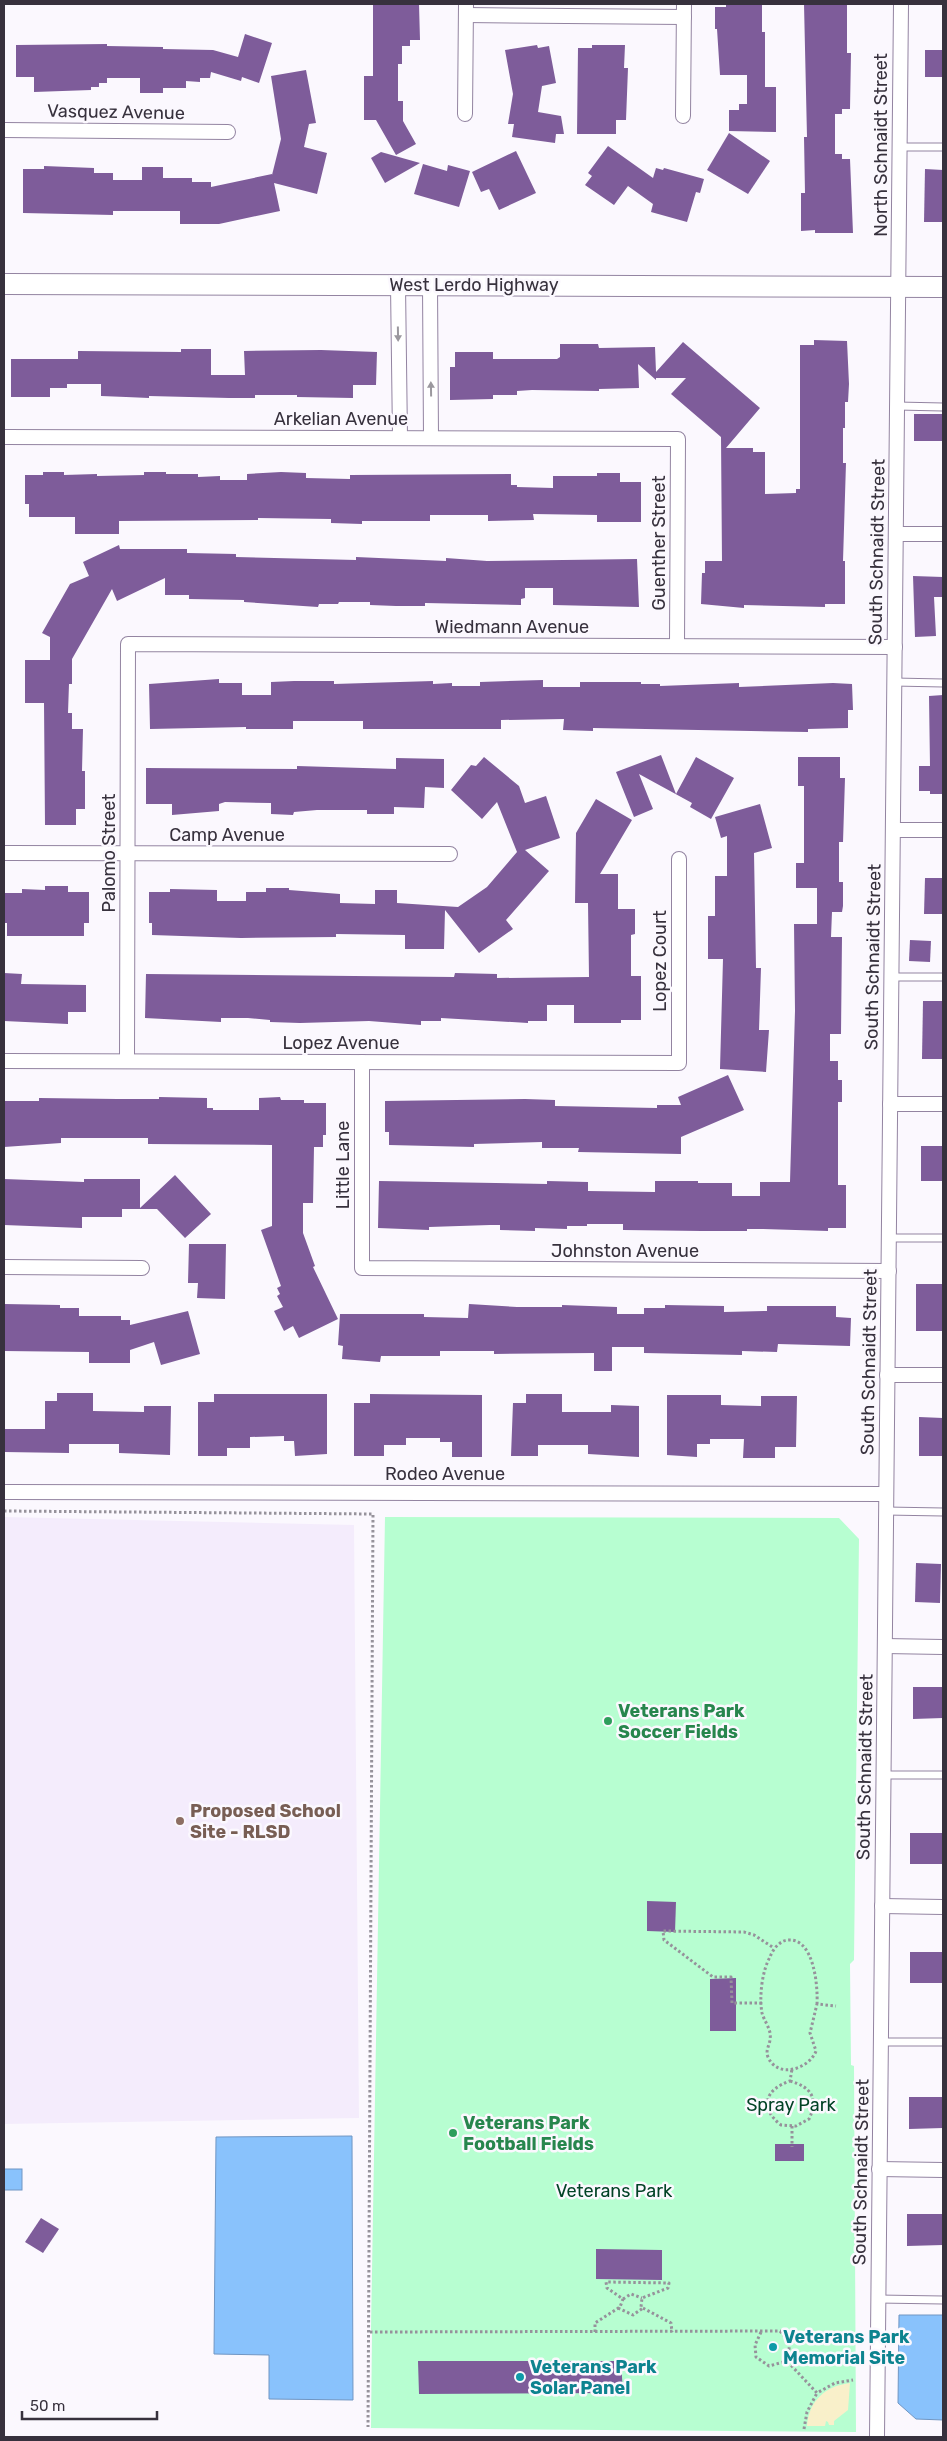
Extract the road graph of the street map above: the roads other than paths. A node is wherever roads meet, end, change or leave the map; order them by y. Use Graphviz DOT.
graph roads {
  1 [pos="900,4"];
  2 [pos="466,9"];
  3 [pos="684,10"];
  4 [pos="465,114"];
  5 [pos="683,116"];
  6 [pos="4,130"];
  7 [pos="228,132"];
  8 [pos="900,147"];
  9 [pos="943,147"];
  10 [pos="4,284"];
  11 [pos="398,285"];
  12 [pos="430,285"];
  13 [pos="898,287"];
  14 [pos="943,287"];
  15 [pos="897,406"];
  16 [pos="943,407"];
  17 [pos="4,437"];
  18 [pos="400,438"];
  19 [pos="431,438"];
  20 [pos="678,439"];
  21 [pos="896,534"];
  22 [pos="943,534"];
  23 [pos="128,644"];
  24 [pos="677,646"];
  25 [pos="895,647"];
  26 [pos="894,682"];
  27 [pos="943,683"];
  28 [pos="893,830"];
  29 [pos="943,830"];
  30 [pos="4,853"];
  31 [pos="128,853"];
  32 [pos="450,854"];
  33 [pos="680,859"];
  34 [pos="892,977"];
  35 [pos="943,977"];
  36 [pos="4,1061"];
  37 [pos="127,1061"];
  38 [pos="362,1062"];
  39 [pos="679,1063"];
  40 [pos="890,1104"];
  41 [pos="943,1104"];
  42 [pos="889,1238"];
  43 [pos="943,1238"];
  44 [pos="4,1267"];
  45 [pos="142,1268"];
  46 [pos="362,1268"];
  47 [pos="888,1270"];
  48 [pos="887,1375"];
  49 [pos="943,1375"];
  50 [pos="4,1492"];
  51 [pos="886,1494"];
  52 [pos="886,1511"];
  53 [pos="943,1512"];
  54 [pos="885,1646"];
  55 [pos="943,1647"];
  56 [pos="883,1775"];
  57 [pos="943,1775"];
  58 [pos="882,1906"];
  59 [pos="943,1907"];
  60 [pos="881,2042"];
  61 [pos="943,2042"];
  62 [pos="880,2169"];
  63 [pos="943,2170"];
  64 [pos="878,2299"];
  65 [pos="943,2300"];
  66 [pos="877,2437"];
  1 -- 8 [label="street, North Schnaidt Street"];
  2 -- 3 [label="street"];
  2 -- 4 [label="street"];
  3 -- 5 [label="street"];
  6 -- 7 [label="street, Vasquez Avenue"];
  8 -- 9 [label="lane"];
  8 -- 13 [label="street, North Schnaidt Street"];
  10 -- 11 [label="main road, West Lerdo Highway"];
  11 -- 12 [label="main road, West Lerdo Highway"];
  11 -- 18 [label="street, one-way"];
  12 -- 13 [label="main road, West Lerdo Highway"];
  19 -- 12 [label="street, one-way"];
  13 -- 14 [label="main road, West Lerdo Highway"];
  13 -- 15 [label="street, South Schnaidt Street"];
  15 -- 16 [label="lane"];
  15 -- 21 [label="street, South Schnaidt Street"];
  17 -- 18 [label="street, Arkelian Avenue"];
  18 -- 19 [label="street, Arkelian Avenue"];
  19 -- 20 [label="street, Arkelian Avenue"];
  20 -- 24 [label="street, Guenther Street"];
  21 -- 22 [label="street"];
  21 -- 25 [label="street, South Schnaidt Street"];
  23 -- 24 [label="street, Wiedmann Avenue"];
  23 -- 31 [label="street, Palomo Street"];
  24 -- 25 [label="street, Wiedmann Avenue"];
  25 -- 26 [label="street, South Schnaidt Street"];
  26 -- 27 [label="lane"];
  26 -- 28 [label="street, South Schnaidt Street"];
  28 -- 29 [label="street"];
  28 -- 34 [label="street, South Schnaidt Street"];
  30 -- 31 [label="street, Camp Avenue"];
  31 -- 32 [label="street, Camp Avenue"];
  31 -- 37 [label="street, Palomo Street"];
  33 -- 39 [label="street, Lopez Court"];
  34 -- 35 [label="lane"];
  34 -- 40 [label="street, South Schnaidt Street"];
  36 -- 37 [label="street, Lopez Avenue"];
  37 -- 38 [label="street, Lopez Avenue"];
  38 -- 39 [label="street, Lopez Avenue"];
  38 -- 46 [label="street, Little Lane"];
  40 -- 41 [label="street"];
  40 -- 42 [label="street, South Schnaidt Street"];
  42 -- 43 [label="lane"];
  42 -- 47 [label="street, South Schnaidt Street"];
  44 -- 45 [label="street"];
  46 -- 47 [label="street, Johnston Avenue"];
  47 -- 48 [label="street, South Schnaidt Street"];
  48 -- 49 [label="street"];
  48 -- 51 [label="street, South Schnaidt Street"];
  50 -- 51 [label="street, Rodeo Avenue"];
  51 -- 52 [label="street, South Schnaidt Street"];
  52 -- 53 [label="lane"];
  52 -- 54 [label="street, South Schnaidt Street"];
  54 -- 55 [label="street"];
  54 -- 56 [label="street, South Schnaidt Street"];
  56 -- 57 [label="lane"];
  56 -- 58 [label="street, South Schnaidt Street"];
  58 -- 59 [label="street"];
  58 -- 60 [label="street, South Schnaidt Street"];
  60 -- 61 [label="lane"];
  60 -- 62 [label="street, South Schnaidt Street"];
  62 -- 63 [label="street"];
  62 -- 64 [label="street, South Schnaidt Street"];
  64 -- 65 [label="lane"];
  64 -- 66 [label="street, South Schnaidt Street"];
}
